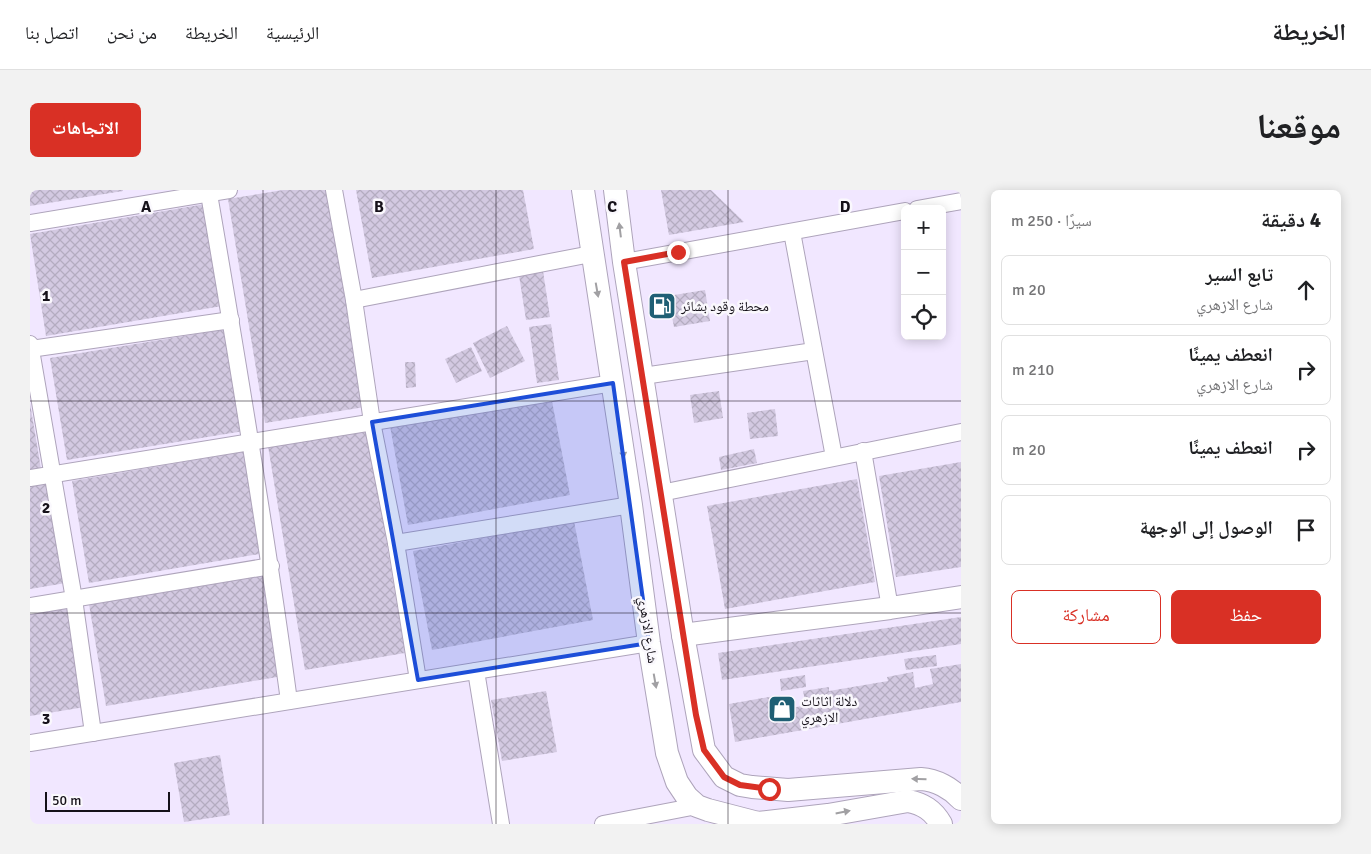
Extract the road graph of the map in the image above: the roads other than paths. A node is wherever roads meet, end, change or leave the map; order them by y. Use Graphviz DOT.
graph roads {
  1 [pos="229,190"];
  2 [pos="334,190"];
  3 [pos="582,190"];
  4 [pos="615,190"];
  5 [pos="208,194"];
  6 [pos="961,201"];
  7 [pos="939,205"];
  8 [pos="901,212"];
  9 [pos="30,223"];
  10 [pos="792,232"];
  11 [pos="591,254"];
  12 [pos="624,262"];
  13 [pos="354,300"];
  14 [pos="230,320"];
  15 [pos="30,347"];
  16 [pos="814,351"];
  17 [pos="643,376"];
  18 [pos="613,383"];
  19 [pos="372,422"];
  20 [pos="961,432"];
  21 [pos="251,442"];
  22 [pos="862,451"];
  23 [pos="834,457"];
  24 [pos="53,474"];
  25 [pos="30,478"];
  26 [pos="661,493"];
  27 [pos="631,504"];
  28 [pos="396,543"];
  29 [pos="271,566"];
  30 [pos="961,596"];
  31 [pos="74,599"];
  32 [pos="30,606"];
  33 [pos="890,608"];
  34 [pos="683,635"];
  35 [pos="649,643"];
  36 [pos="476,670"];
  37 [pos="418,680"];
  38 [pos="289,701"];
  39 [pos="93,733"];
  40 [pos="30,743"];
  41 [pos="961,799"];
  42 [pos="697,806"];
  43 [pos="501,824"];
  44 [pos="605,824"];
  45 [pos="940,824"];
  1 -- 5 [label="street"];
  2 -- 13 [label="street"];
  3 -- 11 [label="street, شارع الازهري"];
  12 -- 4 [label="street, one-way"];
  5 -- 9 [label="street"];
  5 -- 14 [label="street"];
  6 -- 7 [label="street"];
  8 -- 10 [label="street"];
  10 -- 12 [label="street"];
  10 -- 16 [label="street"];
  11 -- 13 [label="street"];
  11 -- 18 [label="street, شارع الازهري, one-way"];
  12 -- 17 [label="street"];
  13 -- 19 [label="street"];
  14 -- 15 [label="street"];
  14 -- 21 [label="street"];
  15 -- 24 [label="street"];
  16 -- 17 [label="street"];
  16 -- 23 [label="street"];
  17 -- 26 [label="street"];
  18 -- 19 [label="street"];
  18 -- 27 [label="street, شارع الازهري, one-way"];
  19 -- 21 [label="street"];
  19 -- 28 [label="street"];
  20 -- 22 [label="street"];
  21 -- 24 [label="street"];
  21 -- 29 [label="street"];
  22 -- 23 [label="street"];
  22 -- 33 [label="street"];
  23 -- 26 [label="street"];
  24 -- 25 [label="street"];
  24 -- 31 [label="street"];
  26 -- 34 [label="street"];
  27 -- 28 [label="street"];
  27 -- 35 [label="street, شارع الازهري"];
  28 -- 37 [label="street"];
  29 -- 31 [label="street"];
  29 -- 38 [label="street"];
  30 -- 33 [label="street"];
  31 -- 32 [label="street"];
  31 -- 39 [label="street"];
  33 -- 34 [label="street"];
  41 -- 34 [label="street, one-way"];
  35 -- 36 [label="street"];
  35 -- 42 [label="street, شارع الازهري, one-way"];
  36 -- 37 [label="street"];
  36 -- 43 [label="street"];
  37 -- 38 [label="street"];
  38 -- 39 [label="street"];
  39 -- 40 [label="street"];
  42 -- 44 [label="street"];
  42 -- 45 [label="street, one-way"];
}
